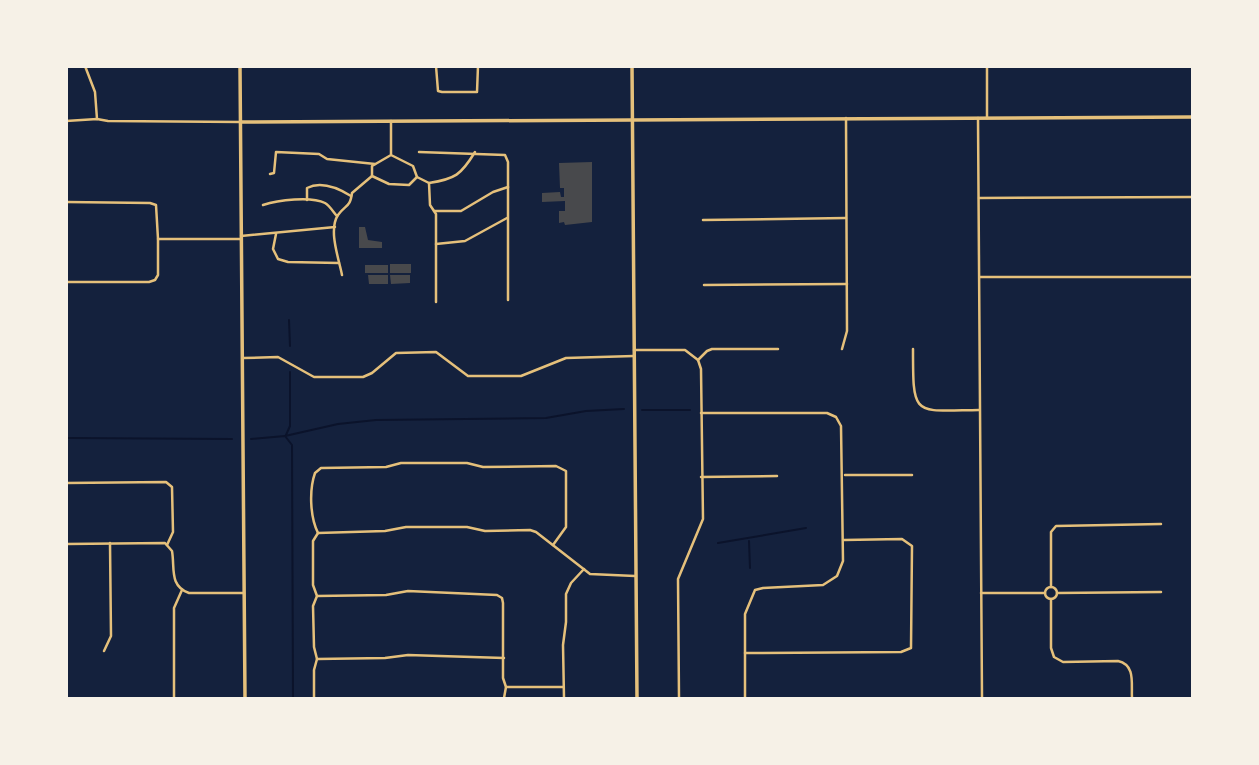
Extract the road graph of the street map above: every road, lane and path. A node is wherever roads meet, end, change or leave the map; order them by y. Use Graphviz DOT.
graph roads {
  1 [pos="85,66"];
  2 [pos="240,66"];
  3 [pos="436,66"];
  4 [pos="478,66"];
  5 [pos="632,66"];
  6 [pos="987,66"];
  7 [pos="1192,117"];
  8 [pos="846,118"];
  9 [pos="978,118"];
  10 [pos="987,118"];
  11 [pos="97,119"];
  12 [pos="632,120"];
  13 [pos="66,121"];
  14 [pos="391,121"];
  15 [pos="241,122"];
  16 [pos="419,152"];
  17 [pos="475,152"];
  18 [pos="391,155"];
  19 [pos="374,164"];
  20 [pos="270,174"];
  21 [pos="373,176"];
  22 [pos="417,177"];
  23 [pos="429,183"];
  24 [pos="508,187"];
  25 [pos="352,196"];
  26 [pos="1192,197"];
  27 [pos="979,198"];
  28 [pos="307,200"];
  29 [pos="66,202"];
  30 [pos="263,205"];
  31 [pos="435,211"];
  32 [pos="337,216"];
  33 [pos="508,217"];
  34 [pos="846,218"];
  35 [pos="703,220"];
  36 [pos="335,227"];
  37 [pos="276,234"];
  38 [pos="241,237"];
  39 [pos="158,239"];
  40 [pos="436,244"];
  41 [pos="340,263"];
  42 [pos="342,275"];
  43 [pos="980,277"];
  44 [pos="1192,277"];
  45 [pos="66,282"];
  46 [pos="847,284"];
  47 [pos="704,285"];
  48 [pos="508,300"];
  49 [pos="436,302"];
  50 [pos="778,349"];
  51 [pos="842,349"];
  52 [pos="913,349"];
  53 [pos="634,350"];
  54 [pos="634,356"];
  55 [pos="242,358"];
  56 [pos="698,360"];
  57 [pos="979,410"];
  58 [pos="701,413"];
  59 [pos="843,475"];
  60 [pos="912,475"];
  61 [pos="777,476"];
  62 [pos="701,477"];
  63 [pos="66,483"];
  64 [pos="1161,524"];
  65 [pos="318,533"];
  66 [pos="843,540"];
  67 [pos="110,543"];
  68 [pos="66,544"];
  69 [pos="167,545"];
  70 [pos="553,545"];
  71 [pos="584,569"];
  72 [pos="636,576"];
  73 [pos="1051,587"];
  74 [pos="182,590"];
  75 [pos="1161,592"];
  76 [pos="243,593"];
  77 [pos="981,593"];
  78 [pos="1045,593"];
  79 [pos="1057,593"];
  80 [pos="317,596"];
  81 [pos="1051,599"];
  82 [pos="104,651"];
  83 [pos="745,653"];
  84 [pos="504,658"];
  85 [pos="317,659"];
  86 [pos="506,687"];
  87 [pos="564,687"];
  88 [pos="174,698"];
  89 [pos="245,698"];
  90 [pos="314,698"];
  91 [pos="504,698"];
  92 [pos="564,698"];
  93 [pos="637,698"];
  94 [pos="679,698"];
  95 [pos="746,698"];
  96 [pos="982,698"];
  97 [pos="1132,698"];
  1 -- 11 [label="street"];
  2 -- 15 [label="street"];
  3 -- 4 [label="street"];
  5 -- 12 [label="street"];
  6 -- 10 [label="street"];
  7 -- 10 [label="street"];
  8 -- 9 [label="street"];
  8 -- 12 [label="street"];
  8 -- 34 [label="street"];
  9 -- 10 [label="street"];
  9 -- 27 [label="street"];
  11 -- 13 [label="street"];
  11 -- 15 [label="street"];
  12 -- 14 [label="street"];
  12 -- 53 [label="street"];
  14 -- 15 [label="street"];
  14 -- 18 [label="street"];
  15 -- 38 [label="street"];
  16 -- 17 [label="street"];
  17 -- 23 [label="street"];
  17 -- 24 [label="street"];
  18 -- 19 [label="street"];
  18 -- 22 [label="street"];
  19 -- 20 [label="street"];
  19 -- 21 [label="street"];
  21 -- 22 [label="street"];
  21 -- 25 [label="street"];
  22 -- 23 [label="street"];
  23 -- 31 [label="street"];
  24 -- 31 [label="street"];
  24 -- 33 [label="street"];
  25 -- 28 [label="street"];
  25 -- 32 [label="street"];
  26 -- 27 [label="street"];
  27 -- 43 [label="street"];
  28 -- 30 [label="street"];
  28 -- 32 [label="street"];
  29 -- 39 [label="street"];
  31 -- 40 [label="street"];
  32 -- 36 [label="street"];
  33 -- 40 [label="street"];
  33 -- 48 [label="street"];
  34 -- 35 [label="street"];
  34 -- 46 [label="street"];
  36 -- 37 [label="street"];
  36 -- 41 [label="street"];
  37 -- 38 [label="street"];
  37 -- 41 [label="street"];
  38 -- 39 [label="street"];
  38 -- 55 [label="street"];
  39 -- 45 [label="street"];
  40 -- 49 [label="street"];
  41 -- 42 [label="street"];
  43 -- 44 [label="street"];
  43 -- 57 [label="street"];
  46 -- 47 [label="street"];
  46 -- 51 [label="street"];
  50 -- 56 [label="street"];
  52 -- 57 [label="street"];
  53 -- 54 [label="street"];
  53 -- 56 [label="street"];
  54 -- 55 [label="street"];
  54 -- 72 [label="street"];
  55 -- 76 [label="street"];
  56 -- 58 [label="street"];
  57 -- 77 [label="street"];
  58 -- 59 [label="street"];
  58 -- 62 [label="street"];
  59 -- 60 [label="street"];
  59 -- 66 [label="street"];
  61 -- 62 [label="street"];
  62 -- 94 [label="street"];
  63 -- 69 [label="street"];
  64 -- 73 [label="street"];
  65 -- 70 [label="street"];
  65 -- 70 [label="street"];
  65 -- 80 [label="street"];
  66 -- 83 [label="street"];
  66 -- 83 [label="street"];
  67 -- 68 [label="street"];
  67 -- 69 [label="street"];
  67 -- 82 [label="street"];
  69 -- 74 [label="street"];
  70 -- 71 [label="street"];
  71 -- 72 [label="street"];
  71 -- 87 [label="street"];
  72 -- 93 [label="street"];
  73 -- 78 [label="street"];
  73 -- 79 [label="street"];
  74 -- 76 [label="street"];
  74 -- 88 [label="street"];
  75 -- 79 [label="street"];
  76 -- 89 [label="street"];
  77 -- 78 [label="street"];
  77 -- 96 [label="street"];
  78 -- 81 [label="street"];
  79 -- 81 [label="street"];
  80 -- 84 [label="street"];
  80 -- 85 [label="street"];
  81 -- 97 [label="street"];
  83 -- 95 [label="street"];
  84 -- 85 [label="street"];
  84 -- 86 [label="street"];
  85 -- 90 [label="street"];
  86 -- 87 [label="street"];
  86 -- 91 [label="street"];
  87 -- 92 [label="street"];
}
